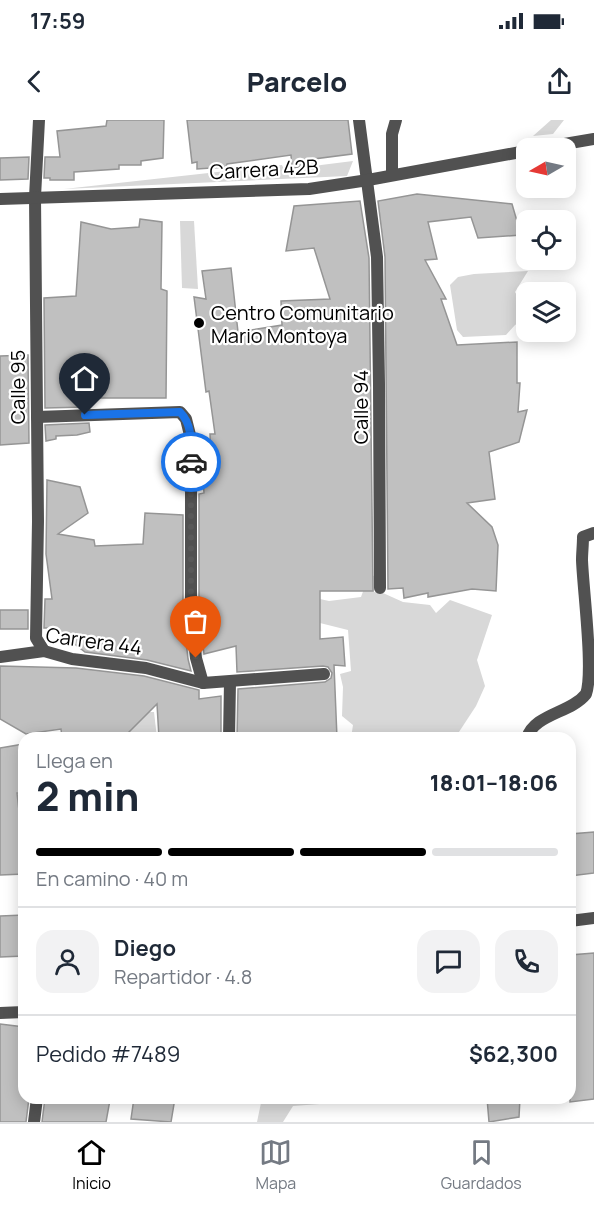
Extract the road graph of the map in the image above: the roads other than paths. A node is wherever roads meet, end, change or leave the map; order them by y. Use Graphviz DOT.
graph roads {
  1 [pos="39,120"];
  2 [pos="359,120"];
  3 [pos="396,120"];
  4 [pos="594,139"];
  5 [pos="576,142"];
  6 [pos="516,153"];
  7 [pos="392,175"];
  8 [pos="368,180"];
  9 [pos="35,197"];
  10 [pos="0,199"];
  11 [pos="37,417"];
  12 [pos="589,535"];
  13 [pos="380,588"];
  14 [pos="44,651"];
  15 [pos="0,657"];
  16 [pos="324,674"];
  17 [pos="230,682"];
  18 [pos="203,683"];
  19 [pos="229,732"];
  20 [pos="529,732"];
  21 [pos="594,918"];
  22 [pos="576,920"];
  23 [pos="18,1012"];
  24 [pos="0,1013"];
  25 [pos="36,1104"];
  26 [pos="34,1122"];
  1 -- 9 [label="street, Calle 95"];
  2 -- 8 [label="street, Calle 94"];
  3 -- 7 [label="street"];
  4 -- 5 [label="street"];
  6 -- 7 [label="street, Carrera 42B"];
  7 -- 8 [label="street, Carrera 42B"];
  8 -- 9 [label="street, Carrera 42B"];
  8 -- 13 [label="street, Calle 94"];
  9 -- 10 [label="street, Carrera 42B"];
  9 -- 11 [label="street, Calle 95"];
  11 -- 14 [label="street, Calle 95"];
  11 -- 18 [label="street"];
  12 -- 20 [label="street"];
  14 -- 15 [label="street, Carrera 44"];
  14 -- 18 [label="street, Carrera 44"];
  16 -- 17 [label="street, Carrera 44"];
  17 -- 18 [label="street, Carrera 44"];
  17 -- 19 [label="street"];
  21 -- 22 [label="street"];
  23 -- 24 [label="street"];
  25 -- 26 [label="street"];
}
